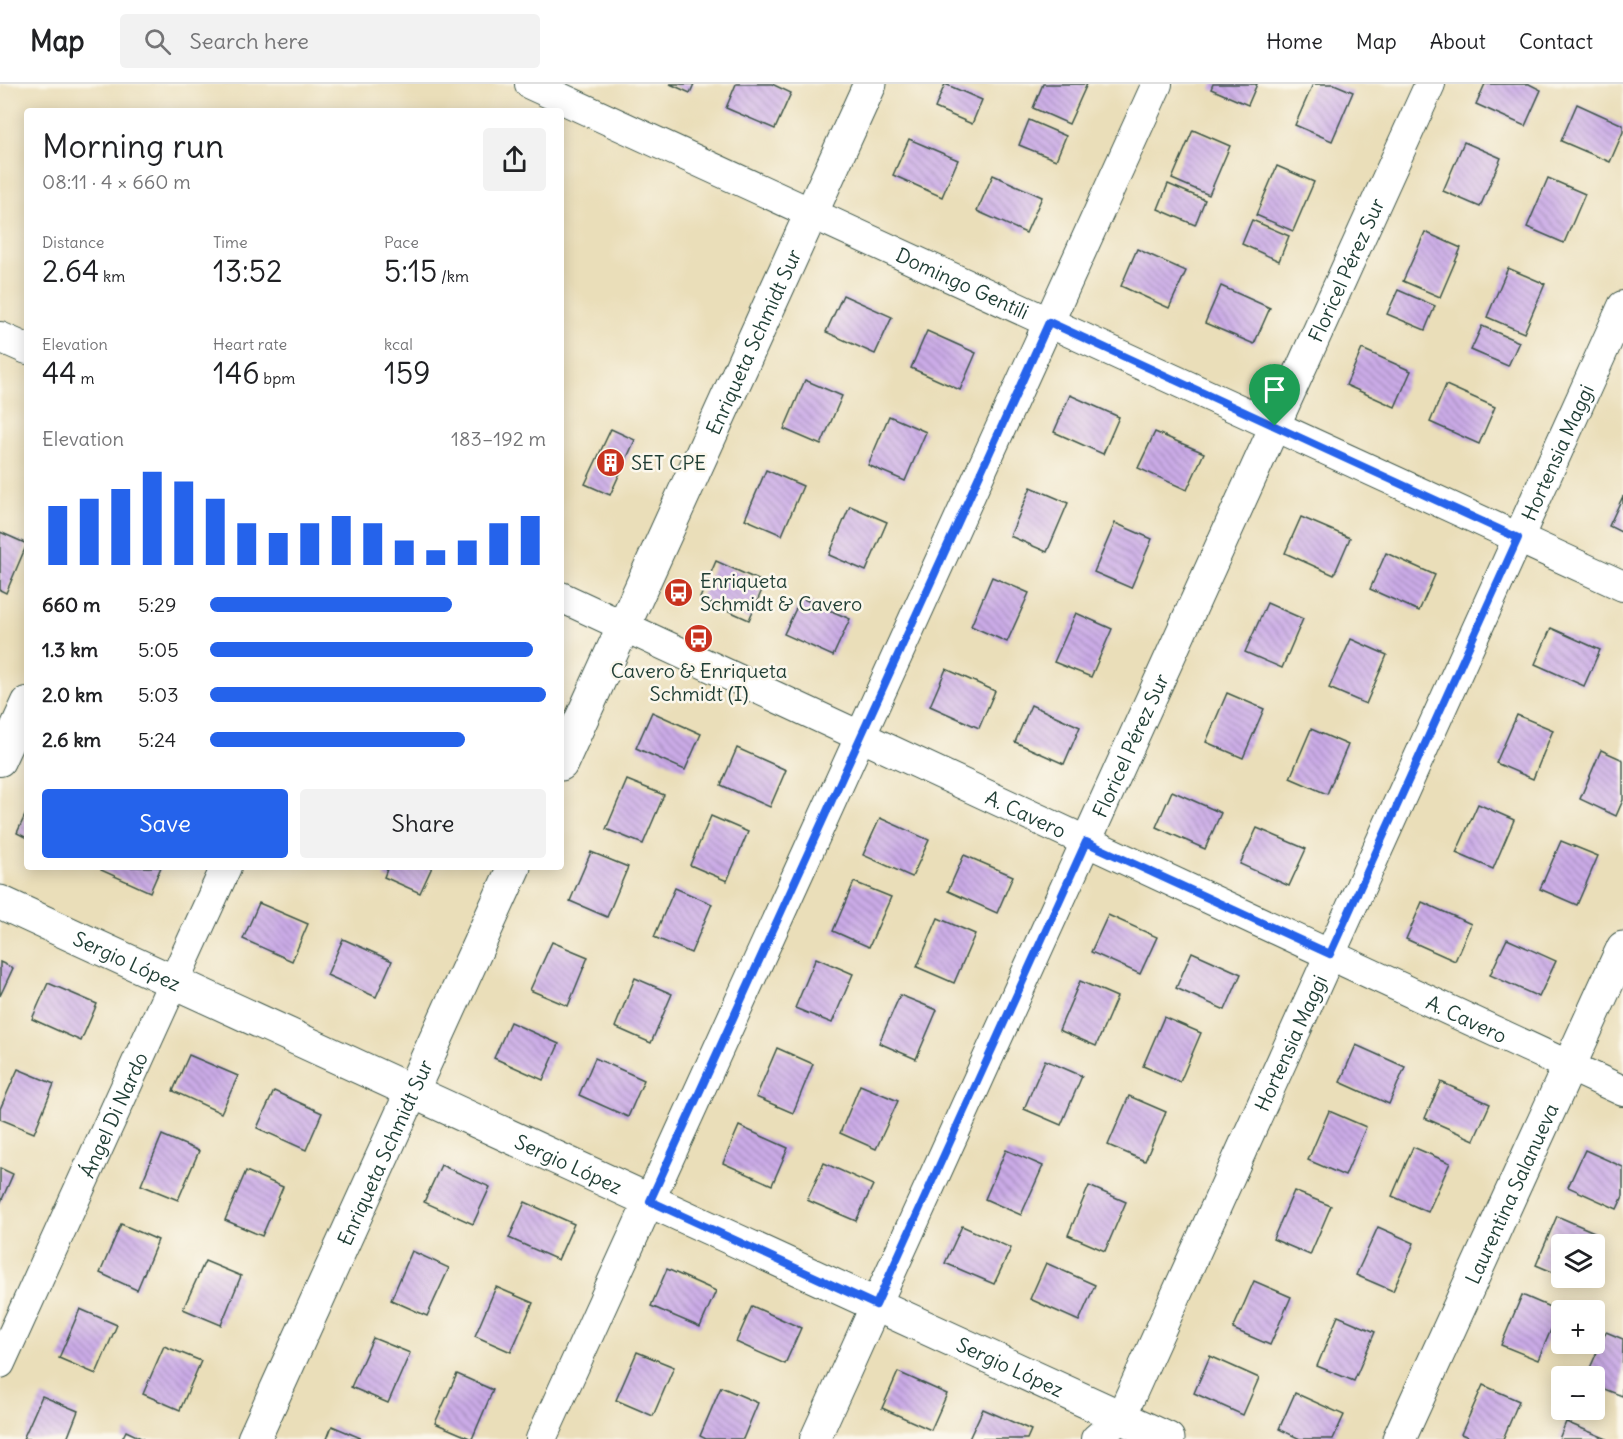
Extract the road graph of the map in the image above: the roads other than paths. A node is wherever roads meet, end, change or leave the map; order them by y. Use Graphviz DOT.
graph roads {
  1 [pos="530,84"];
  2 [pos="870,84"];
  3 [pos="1157,84"];
  4 [pos="1430,84"];
  5 [pos="579,94"];
  6 [pos="811,213"];
  7 [pos="1623,306"];
  8 [pos="1049,322"];
  9 [pos="0,337"];
  10 [pos="24,349"];
  11 [pos="1275,426"];
  12 [pos="1518,538"];
  13 [pos="1623,586"];
  14 [pos="564,598"];
  15 [pos="623,626"];
  16 [pos="24,709"];
  17 [pos="861,737"];
  18 [pos="564,757"];
  19 [pos="0,761"];
  20 [pos="1086,842"];
  21 [pos="225,870"];
  22 [pos="513,870"];
  23 [pos="0,902"];
  24 [pos="1623,948"];
  25 [pos="1330,954"];
  26 [pos="174,982"];
  27 [pos="1569,1066"];
  28 [pos="1623,1091"];
  29 [pos="412,1092"];
  30 [pos="650,1201"];
  31 [pos="876,1305"];
  32 [pos="0,1363"];
  33 [pos="1123,1428"];
  34 [pos="254,1439"];
  35 [pos="541,1439"];
  36 [pos="815,1439"];
  37 [pos="1096,1439"];
  38 [pos="1168,1439"];
  39 [pos="1399,1439"];
  1 -- 5 [label="street, Domingo Gentili"];
  2 -- 6 [label="street, Enriqueta Schmidt Sur"];
  3 -- 8 [label="street"];
  4 -- 11 [label="street, Floricel Pérez Sur"];
  5 -- 6 [label="street, Domingo Gentili"];
  6 -- 8 [label="street, Domingo Gentili"];
  6 -- 15 [label="street, Enriqueta Schmidt Sur"];
  7 -- 12 [label="street, Hortensia Maggi"];
  8 -- 11 [label="street, Domingo Gentili"];
  8 -- 17 [label="street"];
  9 -- 10 [label="street"];
  11 -- 12 [label="street, Domingo Gentili"];
  11 -- 20 [label="street, Floricel Pérez Sur"];
  12 -- 13 [label="street, Domingo Gentili"];
  12 -- 25 [label="street, Hortensia Maggi"];
  14 -- 15 [label="street, A. Cavero"];
  15 -- 17 [label="street, A. Cavero"];
  15 -- 18 [label="street, Enriqueta Schmidt Sur"];
  16 -- 19 [label="street"];
  17 -- 20 [label="street, A. Cavero"];
  17 -- 30 [label="street"];
  20 -- 25 [label="street, A. Cavero"];
  20 -- 31 [label="street, Floricel Pérez Sur"];
  21 -- 26 [label="street, Ángel Di Nardo"];
  22 -- 29 [label="street, Enriqueta Schmidt Sur"];
  23 -- 26 [label="street, Sergio López"];
  24 -- 27 [label="street, Laurentina Salanueva"];
  25 -- 27 [label="street, A. Cavero"];
  25 -- 33 [label="street, Hortensia Maggi"];
  26 -- 29 [label="street, Sergio López"];
  26 -- 32 [label="street, Ángel Di Nardo"];
  27 -- 28 [label="street, A. Cavero"];
  27 -- 39 [label="street, Laurentina Salanueva"];
  29 -- 30 [label="street, Sergio López"];
  29 -- 34 [label="street, Enriqueta Schmidt Sur"];
  30 -- 31 [label="street, Sergio López"];
  30 -- 35 [label="street"];
  31 -- 33 [label="street, Sergio López"];
  31 -- 36 [label="street, Floricel Pérez Sur"];
  33 -- 37 [label="street, Hortensia Maggi"];
  33 -- 38 [label="street, Sergio López"];
}
